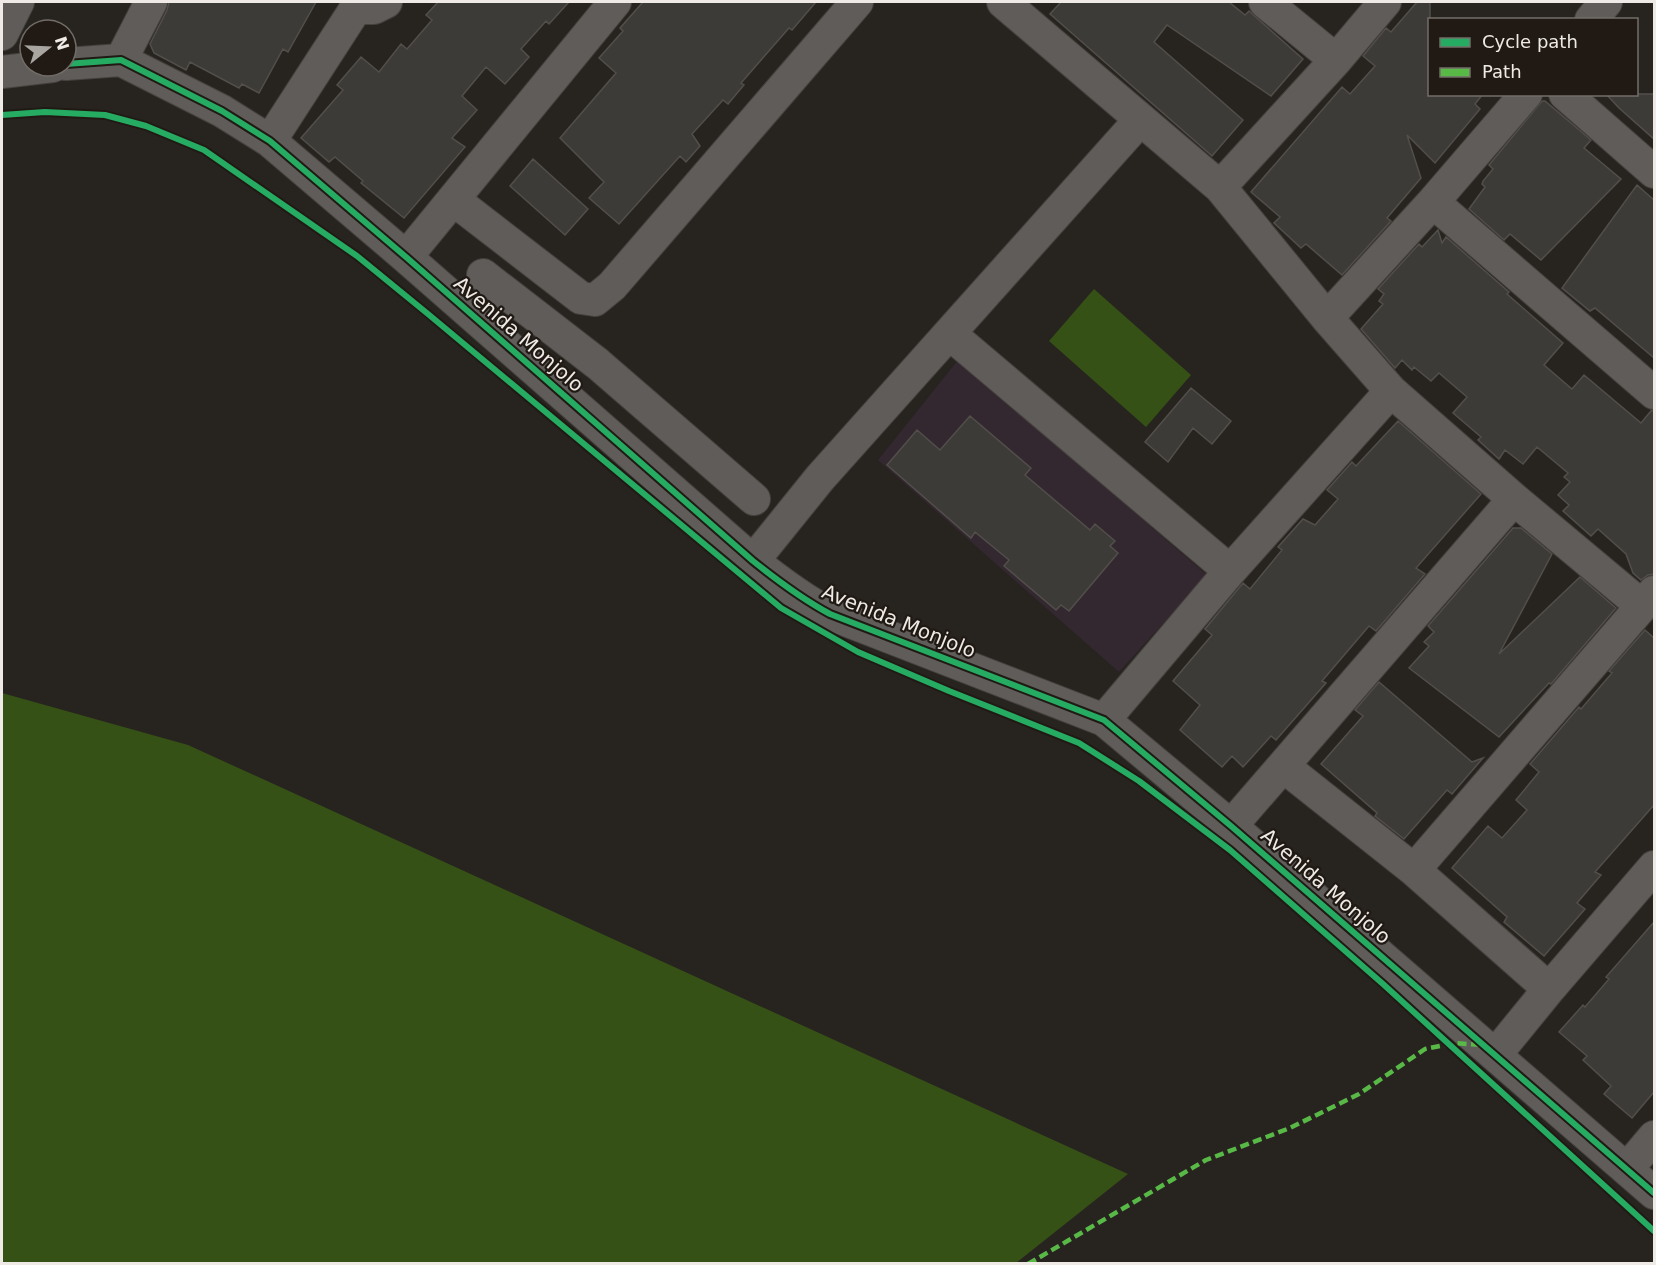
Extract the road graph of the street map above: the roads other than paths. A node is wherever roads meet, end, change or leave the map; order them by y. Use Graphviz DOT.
graph roads {
  1 [pos="18,2"];
  2 [pos="151,2"];
  3 [pos="615,2"];
  4 [pos="857,2"];
  5 [pos="1003,2"];
  6 [pos="1265,2"];
  7 [pos="1385,2"];
  8 [pos="1606,2"];
  9 [pos="366,4"];
  10 [pos="1593,18"];
  11 [pos="2,34"];
  12 [pos="121,60"];
  13 [pos="1336,60"];
  14 [pos="78,63"];
  15 [pos="18,70"];
  16 [pos="2,72"];
  17 [pos="1524,96"];
  18 [pos="1567,96"];
  19 [pos="1140,120"];
  20 [pos="270,141"];
  21 [pos="1654,172"];
  22 [pos="1220,187"];
  23 [pos="454,200"];
  24 [pos="1434,202"];
  25 [pos="406,257"];
  26 [pos="483,276"];
  27 [pos="1327,318"];
  28 [pos="950,334"];
  29 [pos="598,364"];
  30 [pos="1391,391"];
  31 [pos="1654,393"];
  32 [pos="569,400"];
  33 [pos="754,499"];
  34 [pos="1515,499"];
  35 [pos="753,561"];
  36 [pos="1230,571"];
  37 [pos="1648,599"];
  38 [pos="1104,720"];
  39 [pos="1283,766"];
  40 [pos="1231,826"];
  41 [pos="1654,867"];
  42 [pos="1414,870"];
  43 [pos="1549,989"];
  44 [pos="1496,1054"];
  45 [pos="1654,1137"];
  46 [pos="1627,1169"];
  47 [pos="1654,1193"];
  1 -- 11 [label="street"];
  2 -- 12 [label="street"];
  3 -- 23 [label="street"];
  4 -- 23 [label="street"];
  5 -- 19 [label="street"];
  6 -- 13 [label="street"];
  7 -- 13 [label="street"];
  8 -- 10 [label="street"];
  9 -- 20 [label="street"];
  12 -- 14 [label="street"];
  12 -- 20 [label="street, Avenida Monjolo"];
  13 -- 22 [label="street"];
  15 -- 16 [label="street"];
  17 -- 24 [label="street"];
  18 -- 21 [label="street"];
  19 -- 22 [label="street"];
  19 -- 28 [label="street"];
  20 -- 25 [label="street, Avenida Monjolo"];
  22 -- 27 [label="street"];
  23 -- 25 [label="street"];
  24 -- 27 [label="street"];
  24 -- 31 [label="street"];
  25 -- 32 [label="street, Avenida Monjolo"];
  26 -- 29 [label="street"];
  27 -- 30 [label="street"];
  28 -- 35 [label="street"];
  28 -- 36 [label="street"];
  29 -- 32 [label="street"];
  29 -- 33 [label="street"];
  30 -- 34 [label="street"];
  30 -- 36 [label="street"];
  32 -- 35 [label="street, Avenida Monjolo"];
  34 -- 37 [label="street"];
  34 -- 39 [label="street"];
  35 -- 38 [label="street, Avenida Monjolo"];
  36 -- 38 [label="street"];
  37 -- 42 [label="street"];
  38 -- 40 [label="street, Avenida Monjolo"];
  39 -- 40 [label="street"];
  39 -- 42 [label="street"];
  40 -- 44 [label="street, Avenida Monjolo"];
  41 -- 43 [label="street"];
  42 -- 43 [label="street"];
  43 -- 44 [label="street"];
  44 -- 46 [label="street, Avenida Monjolo"];
  45 -- 46 [label="street"];
  46 -- 47 [label="street, Avenida Monjolo"];
}
